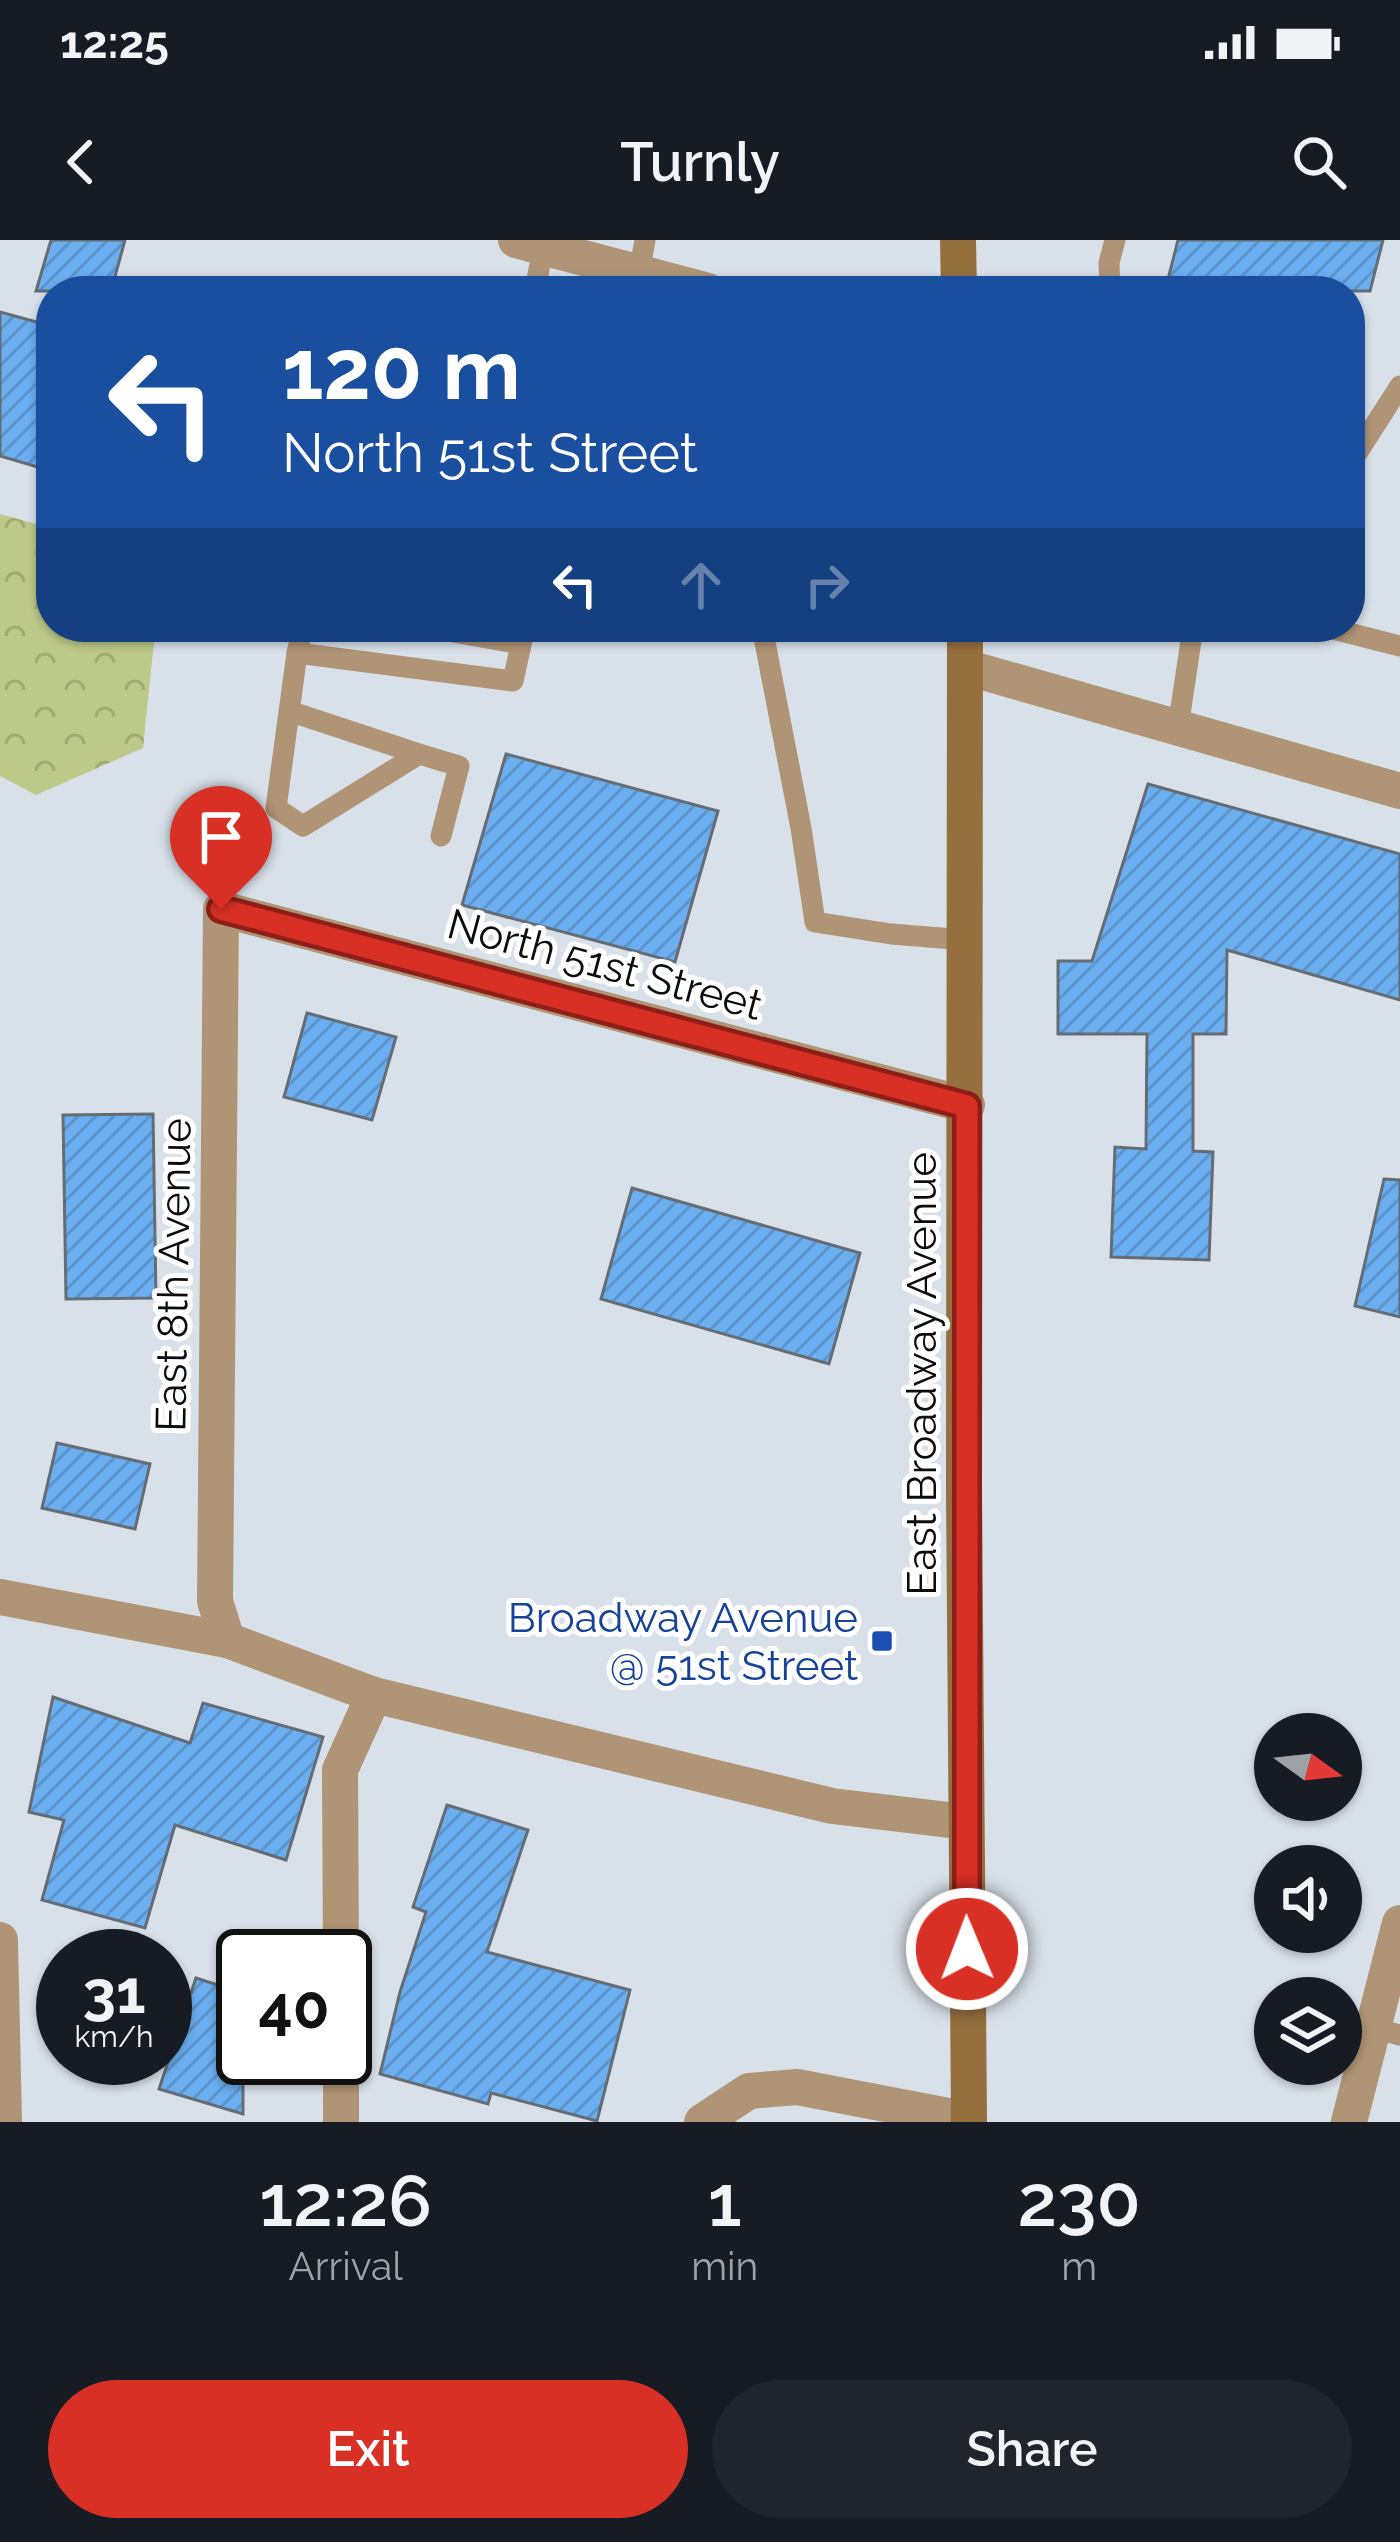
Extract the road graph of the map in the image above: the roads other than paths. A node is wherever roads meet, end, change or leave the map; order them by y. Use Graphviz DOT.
graph roads {
  1 [pos="958,240"];
  2 [pos="1115,240"];
  3 [pos="530,244"];
  4 [pos="642,256"];
  5 [pos="533,276"];
  6 [pos="680,276"];
  7 [pos="958,276"];
  8 [pos="1109,276"];
  9 [pos="1400,386"];
  10 [pos="1365,441"];
  11 [pos="1365,637"];
  12 [pos="300,642"];
  13 [pos="522,642"];
  14 [pos="765,642"];
  15 [pos="964,642"];
  16 [pos="1191,642"];
  17 [pos="1400,646"];
  18 [pos="298,653"];
  19 [pos="965,668"];
  20 [pos="289,711"];
  21 [pos="1178,728"];
  22 [pos="419,754"];
  23 [pos="1400,791"];
  24 [pos="441,836"];
  25 [pos="221,909"];
  26 [pos="966,940"];
  27 [pos="967,1106"];
  28 [pos="0,1597"];
  29 [pos="227,1640"];
  30 [pos="374,1694"];
  31 [pos="966,1822"];
  32 [pos="1400,1923"];
  33 [pos="341,1929"];
  34 [pos="0,1940"];
  35 [pos="1387,2031"];
  36 [pos="341,2085"];
  37 [pos="969,2121"];
  38 [pos="4,2122"];
  39 [pos="341,2122"];
  40 [pos="702,2122"];
  41 [pos="1348,2122"];
  1 -- 7 [label="street"];
  2 -- 8 [label="lane"];
  3 -- 4 [label="street"];
  3 -- 5 [label="lane"];
  4 -- 6 [label="street"];
  9 -- 10 [label="lane"];
  11 -- 17 [label="lane"];
  12 -- 18 [label="lane"];
  13 -- 18 [label="lane"];
  14 -- 26 [label="lane"];
  15 -- 19 [label="street, East Broadway Avenue"];
  16 -- 21 [label="lane"];
  18 -- 20 [label="lane"];
  19 -- 21 [label="street"];
  19 -- 26 [label="street, East Broadway Avenue"];
  20 -- 22 [label="lane"];
  20 -- 22 [label="lane"];
  21 -- 23 [label="street"];
  22 -- 24 [label="lane"];
  25 -- 27 [label="street, North 51st Street"];
  25 -- 29 [label="street, East 8th Avenue"];
  26 -- 27 [label="street, East Broadway Avenue"];
  27 -- 31 [label="street, East Broadway Avenue"];
  28 -- 29 [label="street"];
  29 -- 30 [label="street"];
  30 -- 31 [label="street"];
  30 -- 33 [label="street"];
  31 -- 37 [label="street, East Broadway Avenue"];
  32 -- 35 [label="street"];
  34 -- 38 [label="street"];
  35 -- 41 [label="street"];
  36 -- 39 [label="street"];
  37 -- 40 [label="street"];
}
